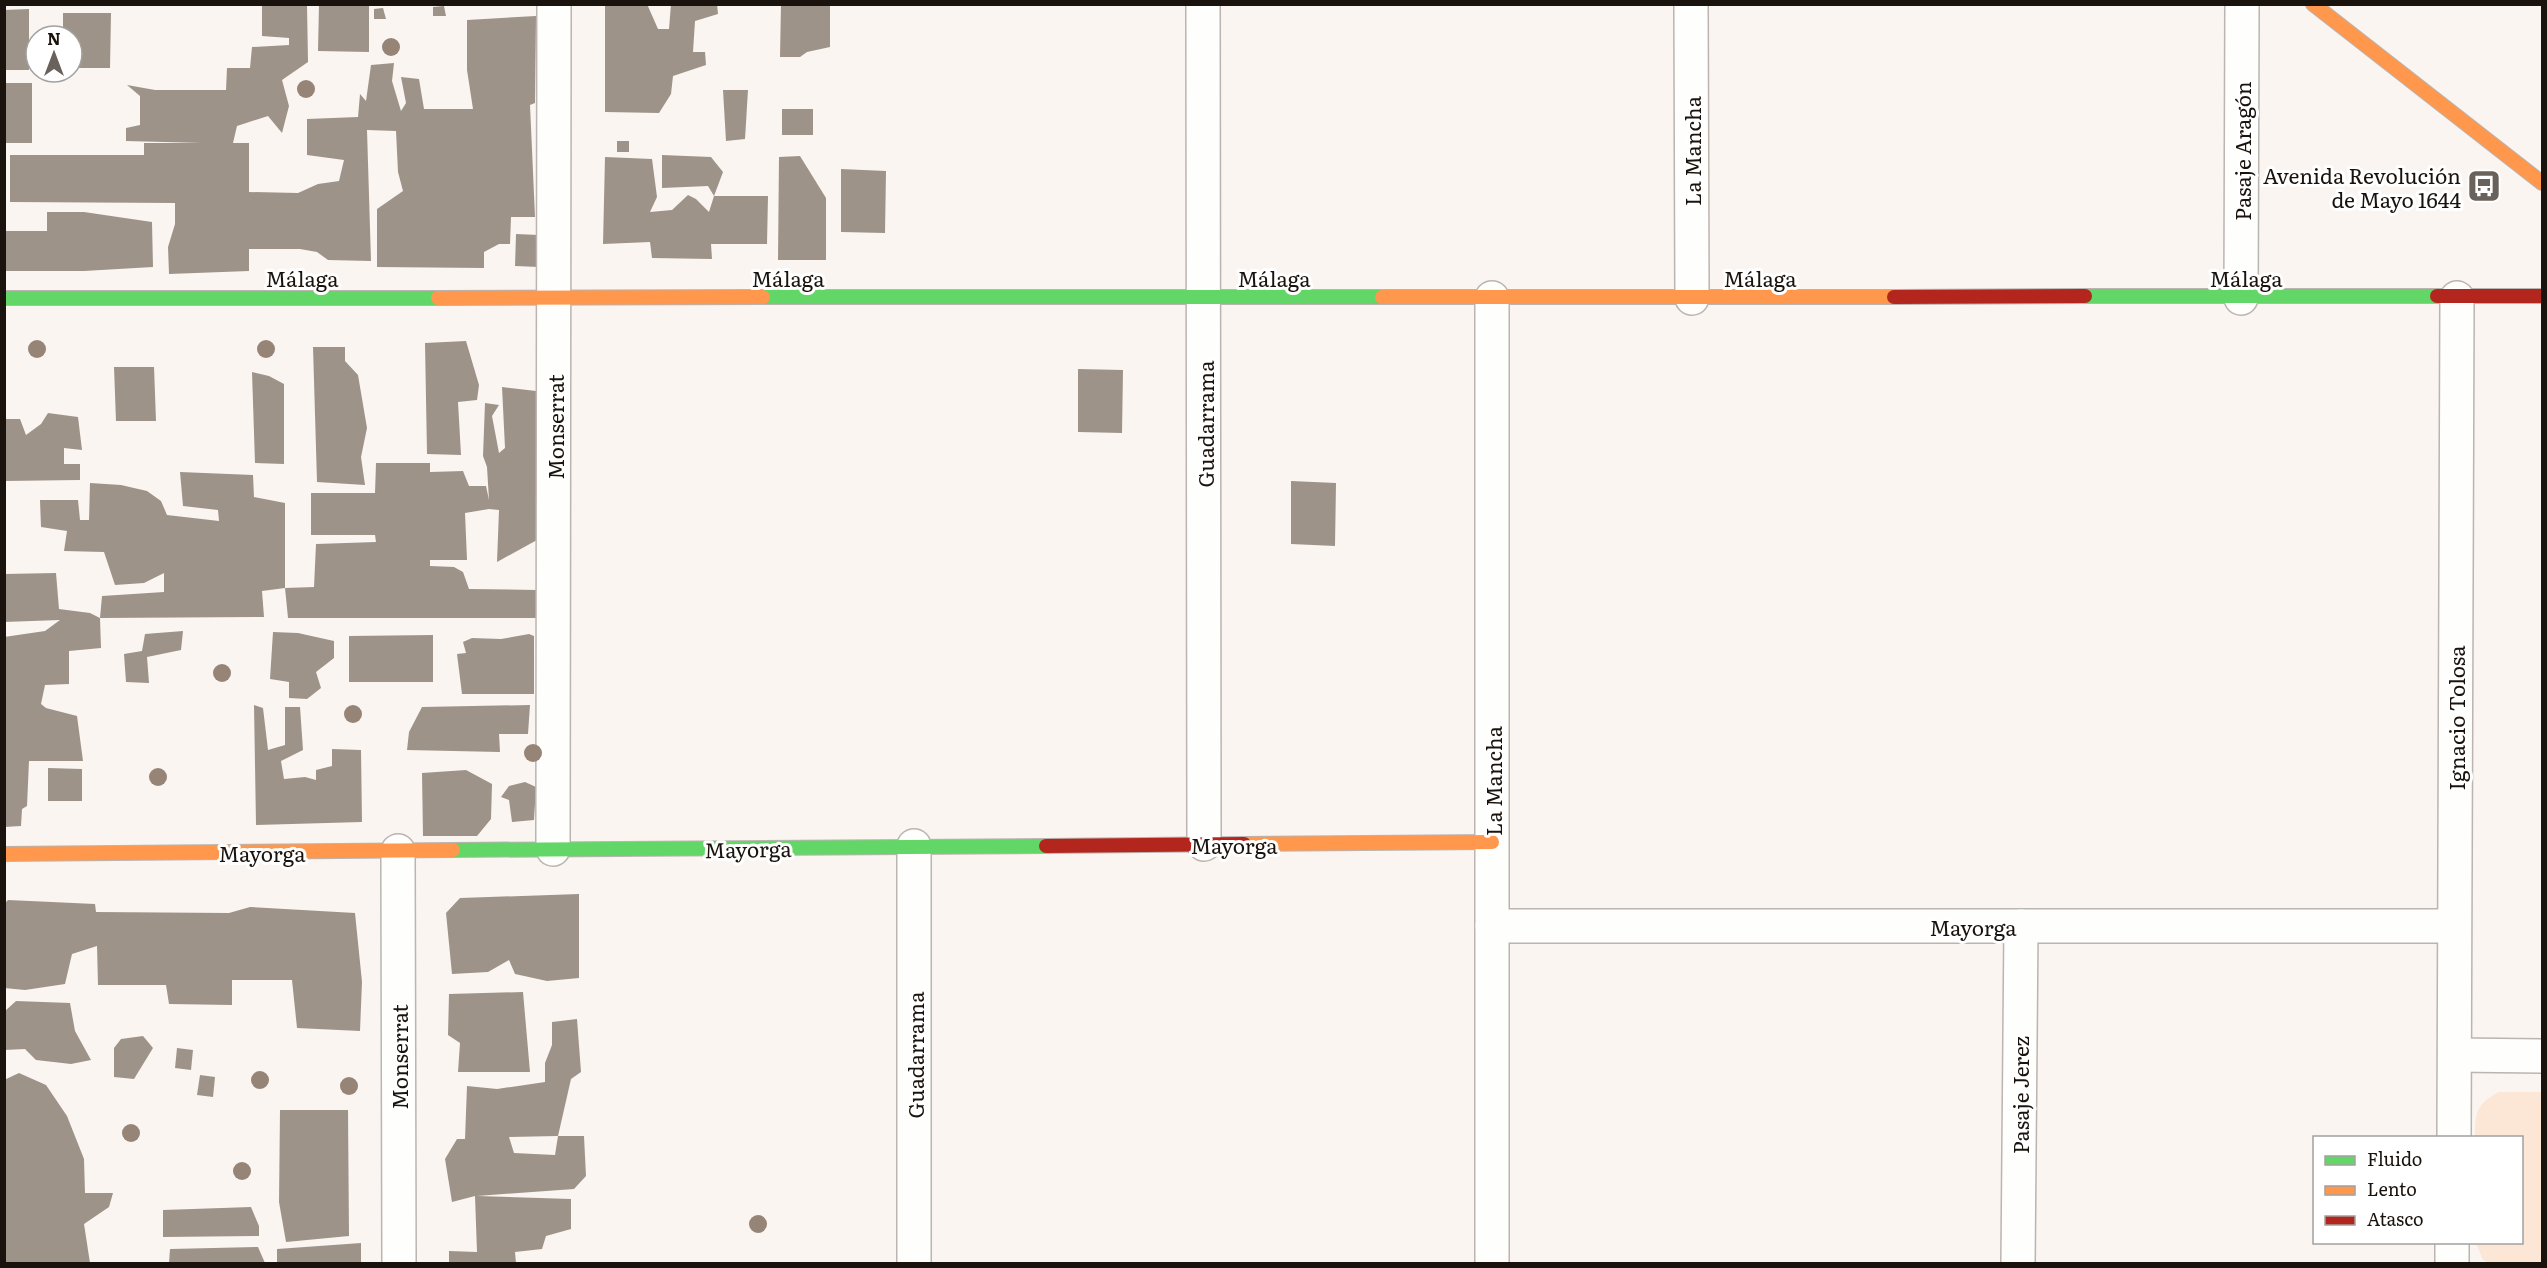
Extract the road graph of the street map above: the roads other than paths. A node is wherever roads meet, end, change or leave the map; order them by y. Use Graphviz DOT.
graph roads {
  1 [pos="554,4"];
  2 [pos="1203,4"];
  3 [pos="1691,4"];
  4 [pos="2242,4"];
  5 [pos="2313,4"];
  6 [pos="2542,183"];
  7 [pos="2542,297"];
  8 [pos="4,298"];
  9 [pos="554,298"];
  10 [pos="1204,298"];
  11 [pos="1492,298"];
  12 [pos="1692,298"];
  13 [pos="2241,298"];
  14 [pos="2457,298"];
  15 [pos="1492,842"];
  16 [pos="1204,844"];
  17 [pos="914,846"];
  18 [pos="553,849"];
  19 [pos="398,851"];
  20 [pos="4,854"];
  21 [pos="1492,926"];
  22 [pos="2021,926"];
  23 [pos="2454,926"];
  24 [pos="2455,1055"];
  25 [pos="2542,1056"];
  26 [pos="2454,1136"];
  27 [pos="2452,1244"];
  28 [pos="399,1263"];
  29 [pos="914,1263"];
  30 [pos="1492,1263"];
  31 [pos="2018,1263"];
  32 [pos="2452,1263"];
  1 -- 9 [label="street, Monserrat"];
  2 -- 10 [label="street, Guadarrama"];
  3 -- 12 [label="street, La Mancha"];
  4 -- 13 [label="street, Pasaje Aragón"];
  5 -- 6 [label="street"];
  7 -- 14 [label="street, Málaga"];
  8 -- 9 [label="street, Málaga"];
  9 -- 10 [label="street, Málaga"];
  9 -- 18 [label="street, Monserrat"];
  10 -- 11 [label="street, Málaga"];
  10 -- 16 [label="street, Guadarrama"];
  11 -- 12 [label="street, Málaga"];
  11 -- 15 [label="street, La Mancha"];
  12 -- 13 [label="street, Málaga"];
  13 -- 14 [label="street, Málaga"];
  14 -- 23 [label="street, Ignacio Tolosa"];
  15 -- 16 [label="street, Mayorga"];
  15 -- 21 [label="street, La Mancha"];
  16 -- 17 [label="street, Mayorga"];
  17 -- 18 [label="street, Mayorga"];
  17 -- 29 [label="street, Guadarrama"];
  18 -- 19 [label="street, Mayorga"];
  19 -- 20 [label="street, Mayorga"];
  19 -- 28 [label="street, Monserrat"];
  21 -- 22 [label="street, Mayorga"];
  21 -- 30 [label="street, La Mancha"];
  22 -- 23 [label="street, Mayorga"];
  22 -- 31 [label="street, Pasaje Jerez"];
  23 -- 24 [label="street, Ignacio Tolosa"];
  24 -- 25 [label="street"];
  24 -- 26 [label="street, Ignacio Tolosa"];
  27 -- 32 [label="street"];
}
